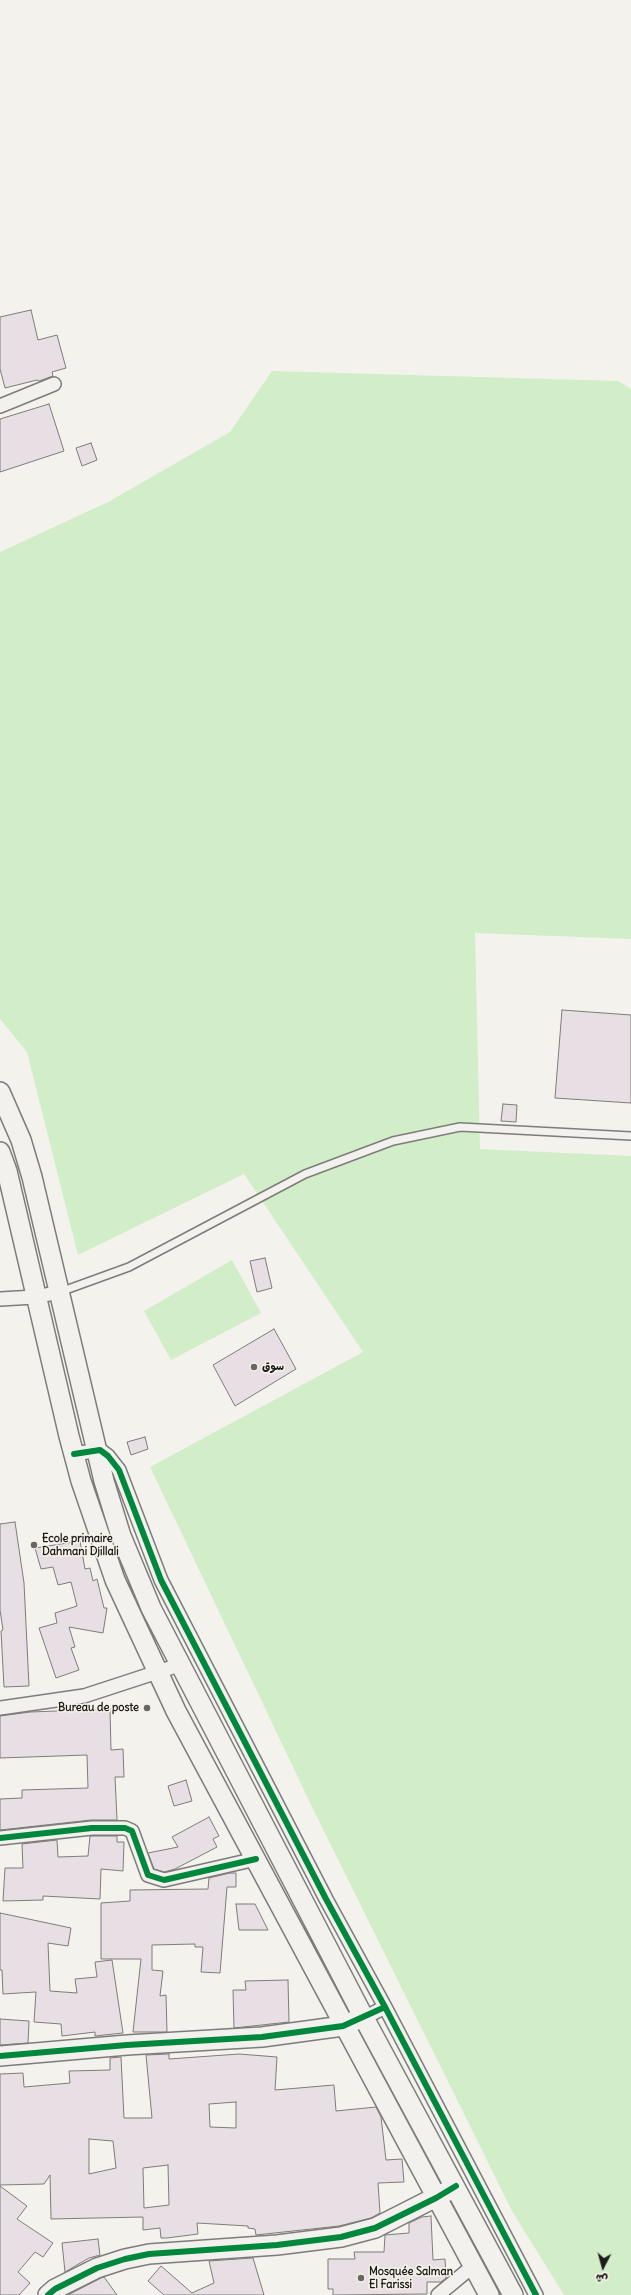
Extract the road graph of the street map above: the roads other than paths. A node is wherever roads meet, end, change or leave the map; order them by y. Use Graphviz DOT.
graph roads {
  1 [pos="54,384"];
  2 [pos="0,406"];
  3 [pos="0,1092"];
  4 [pos="631,1136"];
  5 [pos="0,1152"];
  6 [pos="60,1292"];
  7 [pos="35,1297"];
  8 [pos="0,1299"];
  9 [pos="96,1450"];
  10 [pos="74,1454"];
  11 [pos="180,1665"];
  12 [pos="157,1673"];
  13 [pos="0,1708"];
  14 [pos="0,1838"];
  15 [pos="256,1859"];
  16 [pos="385,2007"];
  17 [pos="364,2018"];
  18 [pos="343,2026"];
  19 [pos="0,2056"];
  20 [pos="456,2186"];
  21 [pos="436,2198"];
  22 [pos="473,2266"];
  23 [pos="48,2295"];
  24 [pos="438,2295"];
  25 [pos="489,2295"];
  26 [pos="513,2295"];
  27 [pos="536,2295"];
  1 -- 2 [label="street"];
  3 -- 6 [label="main road"];
  4 -- 6 [label="lane"];
  5 -- 7 [label="main road"];
  6 -- 7 [label="street"];
  6 -- 9 [label="main road"];
  7 -- 8 [label="street"];
  7 -- 10 [label="main road"];
  9 -- 10 [label="street"];
  9 -- 11 [label="main road"];
  9 -- 16 [label="street"];
  10 -- 12 [label="main road"];
  11 -- 12 [label="street"];
  11 -- 17 [label="main road"];
  12 -- 13 [label="street"];
  12 -- 15 [label="main road"];
  14 -- 15 [label="street"];
  15 -- 18 [label="main road"];
  16 -- 17 [label="street"];
  16 -- 27 [label="street"];
  17 -- 18 [label="main road"];
  17 -- 20 [label="main road"];
  18 -- 19 [label="main road"];
  18 -- 21 [label="main road"];
  20 -- 21 [label="main road"];
  20 -- 26 [label="main road"];
  21 -- 22 [label="main road"];
  21 -- 23 [label="main road"];
  22 -- 24 [label="street"];
  22 -- 25 [label="main road"];
}
